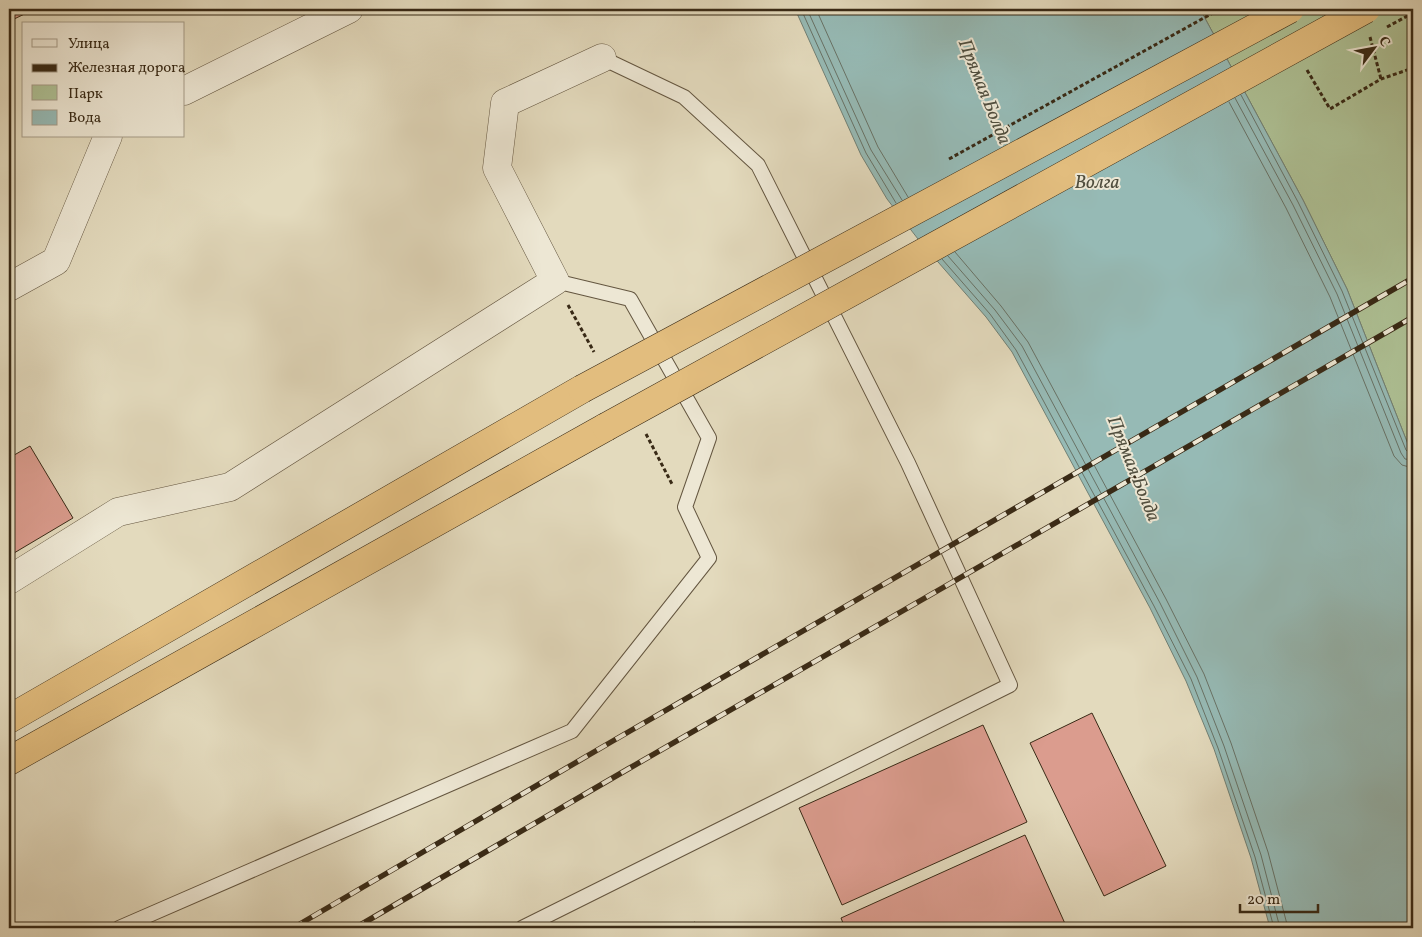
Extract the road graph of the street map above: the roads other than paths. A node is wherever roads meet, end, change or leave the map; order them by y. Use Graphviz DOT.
graph roads {
  1 [pos="349,9"];
  2 [pos="1290,9"];
  3 [pos="1366,9"];
  4 [pos="602,58"];
  5 [pos="185,91"];
  6 [pos="107,138"];
  7 [pos="555,281"];
  8 [pos="9,287"];
  9 [pos="9,580"];
  10 [pos="9,719"];
  11 [pos="9,760"];
  12 [pos="120,928"];
  13 [pos="522,928"];
  1 -- 5 [label="street"];
  2 -- 10 [label="highway, bridge"];
  3 -- 11 [label="highway, bridge"];
  4 -- 7 [label="street"];
  4 -- 13 [label="lane"];
  6 -- 8 [label="street"];
  7 -- 9 [label="street"];
  7 -- 12 [label="lane"];
}
